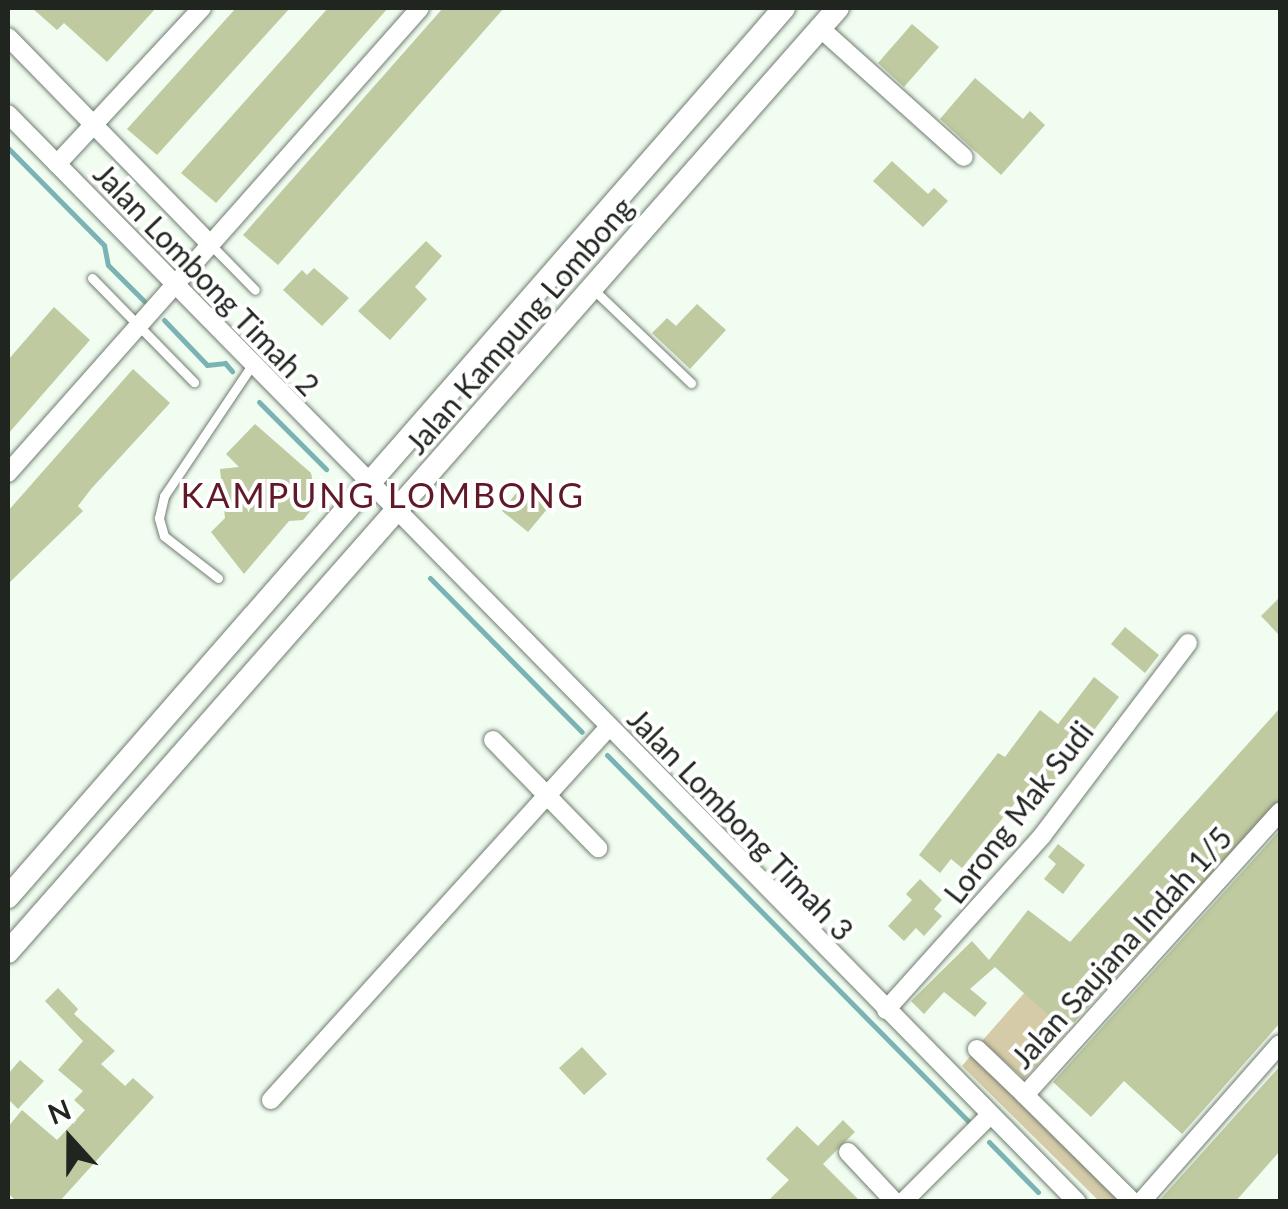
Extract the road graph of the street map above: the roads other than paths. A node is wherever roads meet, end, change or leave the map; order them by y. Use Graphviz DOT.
graph roads {
  1 [pos="202,8"];
  2 [pos="420,8"];
  3 [pos="784,8"];
  4 [pos="838,8"];
  5 [pos="820,28"];
  6 [pos="8,38"];
  7 [pos="8,114"];
  8 [pos="96,126"];
  9 [pos="964,156"];
  10 [pos="57,164"];
  11 [pos="210,244"];
  12 [pos="92,278"];
  13 [pos="172,283"];
  14 [pos="591,288"];
  15 [pos="256,290"];
  16 [pos="136,326"];
  17 [pos="252,364"];
  18 [pos="194,382"];
  19 [pos="691,383"];
  20 [pos="8,474"];
  21 [pos="367,484"];
  22 [pos="396,512"];
  23 [pos="218,578"];
  24 [pos="1188,643"];
  25 [pos="608,728"];
  26 [pos="493,740"];
  27 [pos="547,796"];
  28 [pos="1280,812"];
  29 [pos="598,848"];
  30 [pos="8,897"];
  31 [pos="8,952"];
  32 [pos="886,1010"];
  33 [pos="1280,1044"];
  34 [pos="976,1048"];
  35 [pos="1024,1095"];
  36 [pos="271,1100"];
  37 [pos="990,1114"];
  38 [pos="848,1152"];
  39 [pos="1063,1197"];
  40 [pos="894,1202"];
  41 [pos="903,1202"];
  42 [pos="1132,1202"];
  43 [pos="1141,1202"];
  1 -- 8 [label="street"];
  2 -- 11 [label="street"];
  3 -- 21 [label="street, Jalan Kampung Lombong"];
  4 -- 5 [label="street, Jalan Kampung Lombong"];
  5 -- 9 [label="street"];
  5 -- 14 [label="street, Jalan Kampung Lombong"];
  6 -- 8 [label="street"];
  7 -- 10 [label="street, Jalan Lombong Timah 2"];
  8 -- 10 [label="street"];
  8 -- 11 [label="street"];
  10 -- 13 [label="street, Jalan Lombong Timah 2"];
  11 -- 13 [label="street"];
  11 -- 15 [label="lane"];
  12 -- 16 [label="lane"];
  13 -- 16 [label="street"];
  13 -- 17 [label="street, Jalan Lombong Timah 2"];
  14 -- 19 [label="lane"];
  14 -- 22 [label="street, Jalan Kampung Lombong"];
  16 -- 18 [label="lane"];
  16 -- 20 [label="street"];
  17 -- 21 [label="street, Jalan Lombong Timah 2"];
  17 -- 23 [label="lane"];
  21 -- 22 [label="street, Jalan Lombong Timah 3"];
  21 -- 30 [label="street, Jalan Kampung Lombong"];
  22 -- 25 [label="street, Jalan Lombong Timah 3"];
  22 -- 31 [label="street, Jalan Kampung Lombong"];
  24 -- 32 [label="street, Lorong Mak Sudi"];
  25 -- 27 [label="street"];
  25 -- 32 [label="street, Jalan Lombong Timah 3"];
  26 -- 27 [label="street"];
  27 -- 29 [label="street"];
  27 -- 36 [label="street"];
  28 -- 35 [label="street, Jalan Saujana Indah 1/5"];
  32 -- 37 [label="street, Jalan Lombong Timah 3"];
  33 -- 43 [label="street"];
  34 -- 35 [label="street"];
  35 -- 42 [label="street, Jalan Saujana Indah 1/5"];
  37 -- 39 [label="street, Jalan Lombong Timah 3"];
  37 -- 41 [label="street"];
  38 -- 40 [label="street"];
}
